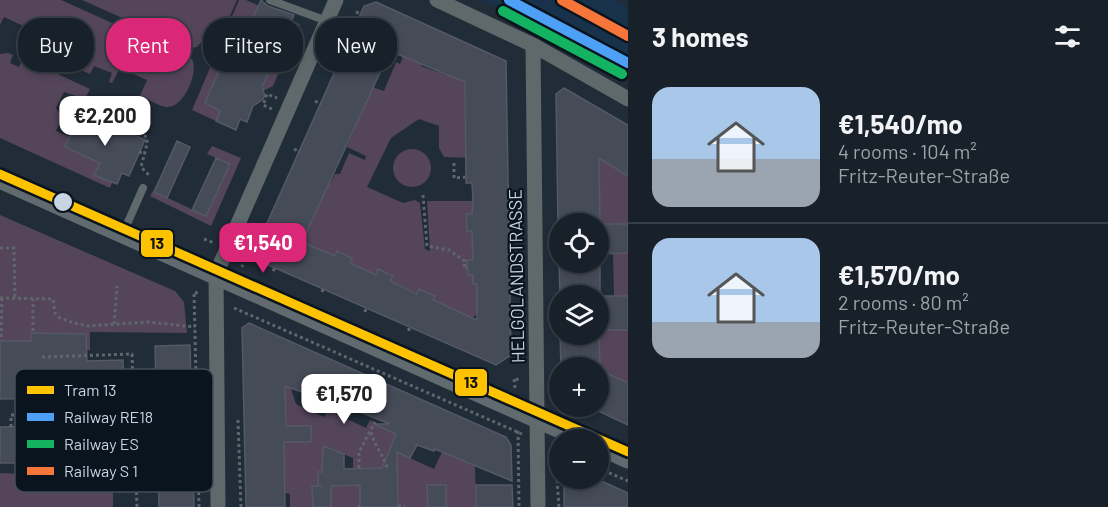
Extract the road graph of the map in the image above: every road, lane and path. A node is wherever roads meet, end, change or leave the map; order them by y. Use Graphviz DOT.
graph roads {
  1 [pos="270,0"];
  2 [pos="336,0"];
  3 [pos="437,0"];
  4 [pos="356,12"];
  5 [pos="361,14"];
  6 [pos="319,18"];
  7 [pos="328,18"];
  8 [pos="533,45"];
  9 [pos="315,48"];
  10 [pos="278,98"];
  11 [pos="628,99"];
  12 [pos="315,101"];
  13 [pos="321,104"];
  14 [pos="274,110"];
  15 [pos="86,114"];
  16 [pos="294,149"];
  17 [pos="139,152"];
  18 [pos="300,152"];
  19 [pos="145,154"];
  20 [pos="454,163"];
  21 [pos="149,175"];
  22 [pos="465,177"];
  23 [pos="0,178"];
  24 [pos="143,188"];
  25 [pos="423,195"];
  26 [pos="123,233"];
  27 [pos="0,248"];
  28 [pos="257,255"];
  29 [pos="253,260"];
  30 [pos="467,268"];
  31 [pos="216,274"];
  32 [pos="117,286"];
  33 [pos="194,292"];
  34 [pos="1,298"];
  35 [pos="15,298"];
  36 [pos="33,299"];
  37 [pos="234,308"];
  38 [pos="114,324"];
  39 [pos="195,327"];
  40 [pos="33,331"];
  41 [pos="1,337"];
  42 [pos="42,357"];
  43 [pos="133,369"];
  44 [pos="196,369"];
  45 [pos="15,415"];
  46 [pos="238,420"];
  47 [pos="546,421"];
  48 [pos="375,422"];
  49 [pos="11,427"];
  50 [pos="563,429"];
  51 [pos="370,430"];
  52 [pos="518,433"];
  53 [pos="538,441"];
  54 [pos="609,449"];
  55 [pos="628,458"];
  56 [pos="359,468"];
  57 [pos="387,468"];
  58 [pos="609,473"];
  59 [pos="628,481"];
  60 [pos="137,492"];
  61 [pos="199,492"];
  62 [pos="398,506"];
  63 [pos="137,507"];
  64 [pos="199,507"];
  65 [pos="218,507"];
  66 [pos="241,507"];
  67 [pos="405,507"];
  68 [pos="519,507"];
  69 [pos="538,507"];
  70 [pos="559,507"];
  1 -- 6 [label="lane"];
  2 -- 7 [label="street"];
  3 -- 8 [label="street"];
  4 -- 5 [label="path"];
  8 -- 11 [label="street"];
  8 -- 47 [label="street, HELGOLANDSTRASSE"];
  9 -- 31 [label="street"];
  10 -- 14 [label="path"];
  12 -- 13 [label="path"];
  15 -- 19 [label="path"];
  16 -- 18 [label="path"];
  17 -- 19 [label="path"];
  19 -- 21 [label="path"];
  20 -- 22 [label="path"];
  23 -- 26 [label="main road"];
  24 -- 26 [label="lane"];
  25 -- 30 [label="path"];
  26 -- 31 [label="main road"];
  27 -- 35 [label="path"];
  28 -- 29 [label="path"];
  31 -- 47 [label="main road"];
  31 -- 65 [label="street"];
  32 -- 38 [label="path"];
  33 -- 39 [label="path"];
  34 -- 35 [label="path"];
  34 -- 41 [label="path"];
  35 -- 36 [label="path"];
  36 -- 38 [label="path"];
  36 -- 40 [label="path"];
  37 -- 52 [label="path"];
  38 -- 39 [label="path"];
  39 -- 44 [label="path"];
  42 -- 43 [label="path"];
  45 -- 49 [label="path"];
  46 -- 66 [label="path"];
  47 -- 50 [label="main road"];
  47 -- 53 [label="street, HELGOLANDSTRASSE"];
  47 -- 70 [label="path"];
  48 -- 51 [label="path"];
  51 -- 56 [label="path"];
  51 -- 57 [label="path"];
  52 -- 53 [label="path"];
  52 -- 68 [label="path"];
  53 -- 69 [label="street, HELGOLANDSTRASSE"];
  54 -- 55 [label="main road"];
  58 -- 59 [label="path"];
  60 -- 63 [label="path"];
  61 -- 64 [label="path"];
  62 -- 67 [label="path"];
}
